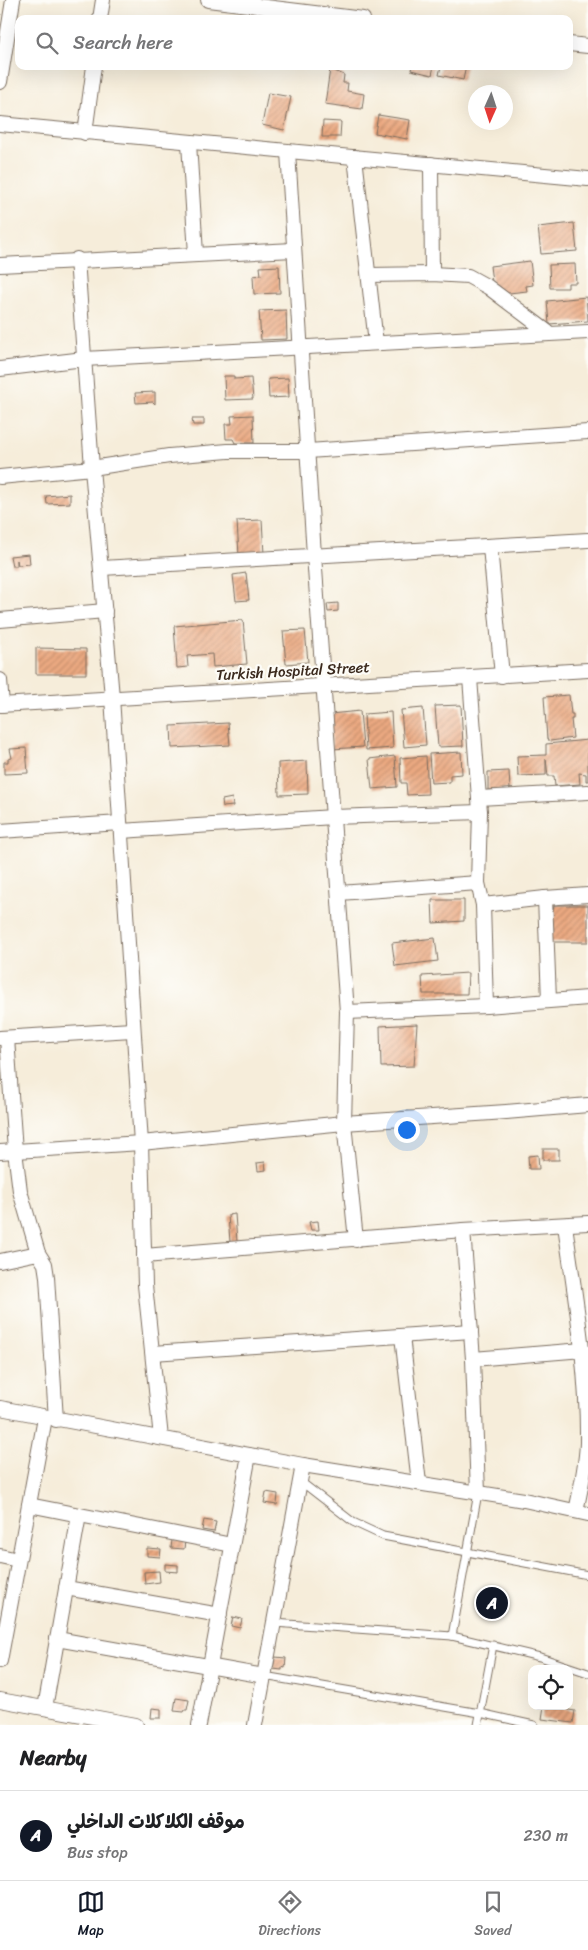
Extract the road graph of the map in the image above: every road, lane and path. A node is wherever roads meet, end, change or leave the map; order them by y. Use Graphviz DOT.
graph roads {
  1 [pos="14,0"];
  2 [pos="103,0"];
  3 [pos="208,0"];
  4 [pos="101,15"];
  5 [pos="330,15"];
  6 [pos="573,44"];
  7 [pos="588,46"];
  8 [pos="93,70"];
  9 [pos="0,82"];
  10 [pos="0,124"];
  11 [pos="85,133"];
  12 [pos="189,143"];
  13 [pos="288,152"];
  14 [pos="356,158"];
  15 [pos="430,164"];
  16 [pos="588,179"];
  17 [pos="294,250"];
  18 [pos="196,254"];
  19 [pos="77,260"];
  20 [pos="0,265"];
  21 [pos="432,274"];
  22 [pos="369,275"];
  23 [pos="588,332"];
  24 [pos="549,334"];
  25 [pos="376,343"];
  26 [pos="300,347"];
  27 [pos="84,359"];
  28 [pos="0,369"];
  29 [pos="588,432"];
  30 [pos="308,451"];
  31 [pos="92,468"];
  32 [pos="0,477"];
  33 [pos="588,540"];
  34 [pos="490,547"];
  35 [pos="314,555"];
  36 [pos="102,568"];
  37 [pos="105,611"];
  38 [pos="0,620"];
  39 [pos="588,670"];
  40 [pos="502,676"];
  41 [pos="470,678"];
  42 [pos="0,680"];
  43 [pos="324,685"];
  44 [pos="112,697"];
  45 [pos="1,705"];
  46 [pos="588,792"];
  47 [pos="479,805"];
  48 [pos="333,817"];
  49 [pos="120,827"];
  50 [pos="0,831"];
  51 [pos="478,883"];
  52 [pos="339,893"];
  53 [pos="588,895"];
  54 [pos="545,898"];
  55 [pos="483,905"];
  56 [pos="588,998"];
  57 [pos="549,1000"];
  58 [pos="486,1006"];
  59 [pos="347,1012"];
  60 [pos="132,1030"];
  61 [pos="4,1038"];
  62 [pos="588,1105"];
  63 [pos="344,1122"];
  64 [pos="141,1143"];
  65 [pos="15,1151"];
  66 [pos="0,1152"];
  67 [pos="588,1223"];
  68 [pos="566,1225"];
  69 [pos="463,1230"];
  70 [pos="356,1240"];
  71 [pos="38,1253"];
  72 [pos="144,1256"];
  73 [pos="0,1261"];
  74 [pos="583,1324"];
  75 [pos="471,1331"];
  76 [pos="402,1336"];
  77 [pos="583,1350"];
  78 [pos="153,1353"];
  79 [pos="473,1359"];
  80 [pos="0,1408"];
  81 [pos="51,1419"];
  82 [pos="161,1438"];
  83 [pos="249,1455"];
  84 [pos="303,1465"];
  85 [pos="300,1481"];
  86 [pos="419,1483"];
  87 [pos="478,1493"];
  88 [pos="30,1505"];
  89 [pos="582,1512"];
  90 [pos="79,1515"];
  91 [pos="232,1546"];
  92 [pos="468,1552"];
  93 [pos="0,1556"];
  94 [pos="18,1560"];
  95 [pos="588,1575"];
  96 [pos="66,1588"];
  97 [pos="220,1615"];
  98 [pos="274,1623"];
  99 [pos="452,1636"];
  100 [pos="57,1639"];
  101 [pos="493,1645"];
  102 [pos="0,1661"];
  103 [pos="210,1667"];
  104 [pos="588,1673"];
  105 [pos="264,1676"];
  106 [pos="0,1700"];
  107 [pos="45,1708"];
  108 [pos="480,1714"];
  109 [pos="136,1725"];
  110 [pos="199,1725"];
  111 [pos="255,1725"];
  112 [pos="478,1725"];
  113 [pos="534,1725"];
  1 -- 9 [label="street"];
  2 -- 4 [label="street"];
  3 -- 5 [label="street"];
  6 -- 7 [label="street"];
  8 -- 11 [label="street"];
  10 -- 11 [label="street"];
  11 -- 12 [label="street"];
  12 -- 13 [label="street"];
  12 -- 18 [label="street"];
  13 -- 14 [label="street"];
  13 -- 17 [label="street"];
  14 -- 15 [label="street"];
  14 -- 22 [label="street"];
  15 -- 16 [label="street"];
  15 -- 21 [label="street"];
  17 -- 18 [label="street"];
  17 -- 26 [label="street"];
  18 -- 19 [label="street"];
  19 -- 20 [label="street"];
  19 -- 27 [label="street"];
  21 -- 22 [label="street"];
  21 -- 24 [label="street"];
  22 -- 25 [label="street"];
  23 -- 24 [label="street"];
  24 -- 25 [label="street"];
  25 -- 26 [label="street"];
  26 -- 27 [label="street"];
  26 -- 30 [label="street"];
  27 -- 28 [label="street"];
  27 -- 31 [label="street"];
  29 -- 30 [label="street"];
  30 -- 31 [label="street"];
  30 -- 35 [label="street"];
  31 -- 32 [label="street"];
  31 -- 36 [label="street"];
  33 -- 34 [label="street"];
  34 -- 35 [label="street"];
  34 -- 40 [label="street"];
  35 -- 36 [label="street"];
  35 -- 43 [label="street"];
  36 -- 37 [label="street"];
  37 -- 38 [label="street"];
  37 -- 44 [label="street"];
  39 -- 40 [label="street, Turkish Hospital Street"];
  40 -- 41 [label="street, Turkish Hospital Street"];
  41 -- 43 [label="street, Turkish Hospital Street"];
  41 -- 47 [label="street"];
  42 -- 45 [label="street"];
  43 -- 44 [label="street, Turkish Hospital Street"];
  43 -- 48 [label="street"];
  44 -- 45 [label="street, Turkish Hospital Street"];
  44 -- 49 [label="street"];
  46 -- 47 [label="street"];
  47 -- 48 [label="street"];
  47 -- 51 [label="street"];
  48 -- 49 [label="street"];
  48 -- 52 [label="street"];
  49 -- 50 [label="street"];
  49 -- 60 [label="street"];
  51 -- 52 [label="street"];
  51 -- 55 [label="street"];
  52 -- 59 [label="street"];
  53 -- 54 [label="street"];
  54 -- 55 [label="street"];
  54 -- 57 [label="street"];
  55 -- 58 [label="street"];
  56 -- 57 [label="street"];
  57 -- 58 [label="street"];
  58 -- 59 [label="street"];
  59 -- 63 [label="street"];
  60 -- 61 [label="street"];
  60 -- 64 [label="street"];
  61 -- 65 [label="street"];
  62 -- 63 [label="street"];
  63 -- 64 [label="street"];
  63 -- 70 [label="street"];
  64 -- 65 [label="street"];
  64 -- 72 [label="street"];
  65 -- 66 [label="street"];
  65 -- 71 [label="street"];
  67 -- 68 [label="street"];
  68 -- 69 [label="street"];
  68 -- 74 [label="street"];
  69 -- 70 [label="street"];
  69 -- 75 [label="street"];
  70 -- 72 [label="street"];
  71 -- 73 [label="street"];
  71 -- 81 [label="street"];
  72 -- 78 [label="street"];
  74 -- 77 [label="street"];
  75 -- 76 [label="street"];
  75 -- 79 [label="street"];
  76 -- 78 [label="street"];
  76 -- 86 [label="street"];
  77 -- 79 [label="street"];
  77 -- 89 [label="street"];
  78 -- 82 [label="street"];
  79 -- 87 [label="street"];
  80 -- 81 [label="street"];
  81 -- 82 [label="street"];
  81 -- 88 [label="street"];
  82 -- 83 [label="street"];
  83 -- 84 [label="street"];
  83 -- 91 [label="street"];
  84 -- 85 [label="street"];
  84 -- 86 [label="street"];
  85 -- 92 [label="lane"];
  85 -- 98 [label="street"];
  86 -- 87 [label="street"];
  87 -- 89 [label="street"];
  87 -- 92 [label="lane"];
  88 -- 90 [label="street"];
  88 -- 94 [label="street"];
  90 -- 91 [label="street"];
  90 -- 96 [label="street"];
  91 -- 97 [label="street"];
  92 -- 95 [label="lane"];
  92 -- 99 [label="lane"];
  93 -- 94 [label="street"];
  94 -- 102 [label="street"];
  96 -- 97 [label="street"];
  96 -- 100 [label="street"];
  97 -- 103 [label="street"];
  98 -- 99 [label="lane"];
  98 -- 105 [label="street"];
  99 -- 101 [label="lane"];
  100 -- 103 [label="street"];
  100 -- 107 [label="street"];
  101 -- 104 [label="lane"];
  101 -- 108 [label="lane"];
  103 -- 105 [label="street"];
  103 -- 110 [label="street"];
  105 -- 108 [label="lane"];
  105 -- 111 [label="street"];
  106 -- 107 [label="street"];
  107 -- 109 [label="street"];
  108 -- 112 [label="lane"];
  108 -- 113 [label="lane"];
}
